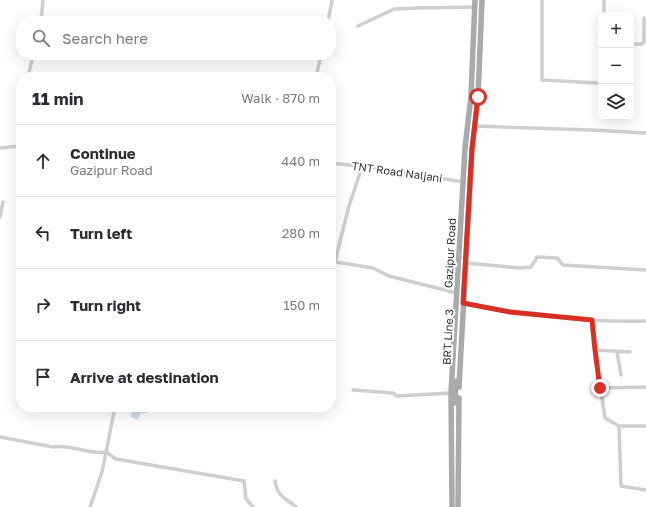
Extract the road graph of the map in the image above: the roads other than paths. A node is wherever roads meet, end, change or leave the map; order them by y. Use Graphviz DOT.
graph roads {
  1 [pos="43,0"];
  2 [pos="332,0"];
  3 [pos="475,0"];
  4 [pos="479,0"];
  5 [pos="482,0"];
  6 [pos="542,0"];
  7 [pos="604,0"];
  8 [pos="476,7"];
  9 [pos="604,12"];
  10 [pos="41,16"];
  11 [pos="329,16"];
  12 [pos="644,18"];
  13 [pos="358,26"];
  14 [pos="634,44"];
  15 [pos="32,60"];
  16 [pos="320,60"];
  17 [pos="29,72"];
  18 [pos="317,72"];
  19 [pos="598,82"];
  20 [pos="475,126"];
  21 [pos="646,133"];
  22 [pos="16,146"];
  23 [pos="0,148"];
  24 [pos="336,164"];
  25 [pos="362,167"];
  26 [pos="463,182"];
  27 [pos="3,202"];
  28 [pos="0,217"];
  29 [pos="466,263"];
  30 [pos="646,270"];
  31 [pos="458,293"];
  32 [pos="463,303"];
  33 [pos="592,320"];
  34 [pos="646,321"];
  35 [pos="595,350"];
  36 [pos="617,352"];
  37 [pos="630,352"];
  38 [pos="621,375"];
  39 [pos="646,387"];
  40 [pos="600,388"];
  41 [pos="353,390"];
  42 [pos="451,393"];
  43 [pos="114,412"];
  44 [pos="619,426"];
  45 [pos="646,426"];
  46 [pos="0,437"];
  47 [pos="106,452"];
  48 [pos="275,481"];
  49 [pos="646,490"];
  50 [pos="90,507"];
  51 [pos="253,507"];
  52 [pos="296,507"];
  53 [pos="454,507"];
  54 [pos="458,507"];
  1 -- 10 [label="street"];
  2 -- 11 [label="street"];
  3 -- 8 [label="main road, Gazipur Road"];
  4 -- 53 [label="main road, BRT Line 3"];
  5 -- 20 [label="main road, Gazipur Road"];
  6 -- 19 [label="street"];
  7 -- 9 [label="street"];
  8 -- 13 [label="street"];
  8 -- 26 [label="main road, Gazipur Road"];
  12 -- 14 [label="street"];
  15 -- 17 [label="street"];
  16 -- 18 [label="street"];
  20 -- 21 [label="street"];
  20 -- 29 [label="main road, Gazipur Road"];
  22 -- 23 [label="street"];
  24 -- 25 [label="street, TNT Road Naljani"];
  25 -- 26 [label="street, TNT Road Naljani"];
  25 -- 31 [label="street"];
  26 -- 31 [label="main road, Gazipur Road"];
  27 -- 28 [label="street"];
  29 -- 30 [label="street"];
  29 -- 32 [label="main road, Gazipur Road"];
  31 -- 42 [label="main road, Gazipur Road"];
  32 -- 33 [label="street"];
  32 -- 54 [label="main road, Gazipur Road"];
  33 -- 34 [label="street"];
  33 -- 35 [label="street"];
  35 -- 36 [label="street"];
  35 -- 40 [label="street"];
  36 -- 37 [label="street"];
  36 -- 38 [label="street"];
  39 -- 40 [label="street"];
  40 -- 44 [label="street"];
  41 -- 42 [label="street"];
  42 -- 53 [label="main road, Gazipur Road"];
  43 -- 47 [label="street"];
  44 -- 45 [label="street"];
  44 -- 49 [label="street"];
  46 -- 47 [label="street"];
  47 -- 50 [label="street"];
  47 -- 51 [label="street"];
  48 -- 52 [label="street"];
}
